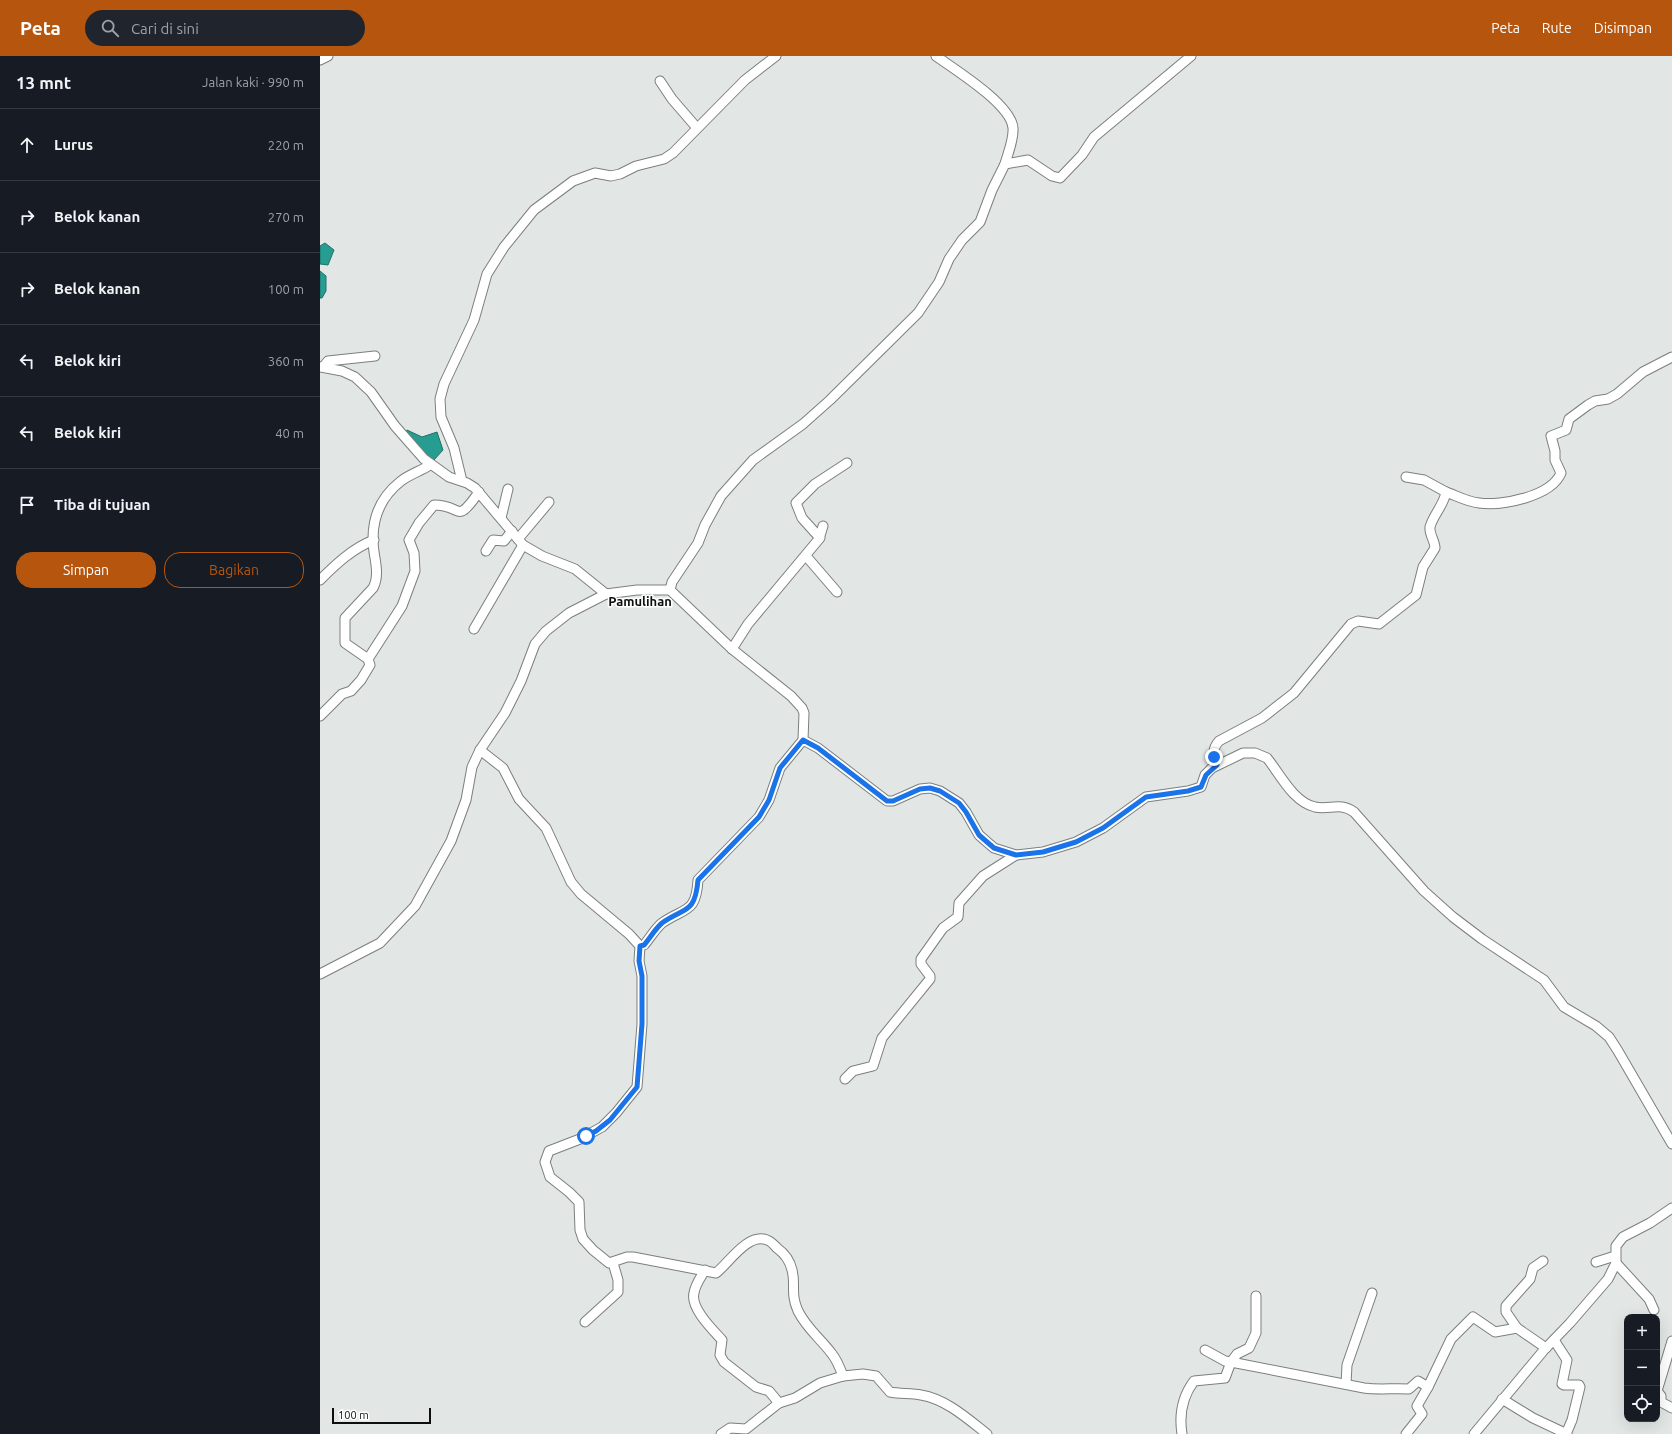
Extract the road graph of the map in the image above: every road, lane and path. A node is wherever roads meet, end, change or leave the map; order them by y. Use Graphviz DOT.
graph roads {
  1 [pos="328,56"];
  2 [pos="776,56"];
  3 [pos="936,56"];
  4 [pos="1191,56"];
  5 [pos="320,60"];
  6 [pos="660,82"];
  7 [pos="697,128"];
  8 [pos="1005,164"];
  9 [pos="375,356"];
  10 [pos="1672,357"];
  11 [pos="322,367"];
  12 [pos="847,464"];
  13 [pos="430,465"];
  14 [pos="1406,477"];
  15 [pos="462,481"];
  16 [pos="508,489"];
  17 [pos="479,492"];
  18 [pos="1446,492"];
  19 [pos="549,502"];
  20 [pos="501,518"];
  21 [pos="823,526"];
  22 [pos="518,538"];
  23 [pos="820,538"];
  24 [pos="374,540"];
  25 [pos="486,551"];
  26 [pos="806,556"];
  27 [pos="320,580"];
  28 [pos="670,590"];
  29 [pos="837,592"];
  30 [pos="606,594"];
  31 [pos="474,629"];
  32 [pos="732,649"];
  33 [pos="368,659"];
  34 [pos="320,716"];
  35 [pos="803,740"];
  36 [pos="480,750"];
  37 [pos="1217,765"];
  38 [pos="1016,855"];
  39 [pos="640,946"];
  40 [pos="320,974"];
  41 [pos="845,1079"];
  42 [pos="1672,1144"];
  43 [pos="1672,1208"];
  44 [pos="1615,1259"];
  45 [pos="1543,1261"];
  46 [pos="1596,1262"];
  47 [pos="613,1263"];
  48 [pos="705,1270"];
  49 [pos="1372,1293"];
  50 [pos="1256,1296"];
  51 [pos="1654,1310"];
  52 [pos="585,1322"];
  53 [pos="1517,1328"];
  54 [pos="1554,1340"];
  55 [pos="1672,1341"];
  56 [pos="1546,1348"];
  57 [pos="1205,1350"];
  58 [pos="1231,1362"];
  59 [pos="843,1376"];
  60 [pos="1346,1384"];
  61 [pos="1428,1388"];
  62 [pos="1502,1399"];
  63 [pos="779,1403"];
  64 [pos="1672,1408"];
  65 [pos="1563,1433"];
  66 [pos="722,1434"];
  67 [pos="987,1434"];
  68 [pos="1182,1434"];
  69 [pos="1406,1434"];
  70 [pos="1474,1434"];
  1 -- 5 [label="street"];
  2 -- 7 [label="street"];
  3 -- 8 [label="street"];
  4 -- 8 [label="street"];
  6 -- 7 [label="street"];
  7 -- 15 [label="street"];
  8 -- 28 [label="street"];
  9 -- 11 [label="street"];
  10 -- 18 [label="street"];
  11 -- 13 [label="street"];
  12 -- 23 [label="street"];
  13 -- 15 [label="street"];
  13 -- 24 [label="street"];
  14 -- 18 [label="street"];
  15 -- 17 [label="street"];
  16 -- 20 [label="street"];
  17 -- 20 [label="street"];
  17 -- 33 [label="street"];
  18 -- 37 [label="street"];
  19 -- 22 [label="street"];
  20 -- 22 [label="street"];
  21 -- 23 [label="street"];
  22 -- 25 [label="street"];
  22 -- 30 [label="street"];
  22 -- 31 [label="street"];
  23 -- 26 [label="street"];
  24 -- 27 [label="street"];
  24 -- 33 [label="street"];
  26 -- 29 [label="street"];
  26 -- 32 [label="street"];
  28 -- 30 [label="street"];
  28 -- 32 [label="street"];
  30 -- 36 [label="street"];
  32 -- 35 [label="street"];
  33 -- 34 [label="street"];
  35 -- 38 [label="street"];
  35 -- 39 [label="street"];
  36 -- 39 [label="street"];
  36 -- 40 [label="street"];
  37 -- 38 [label="street"];
  37 -- 42 [label="street"];
  38 -- 41 [label="street"];
  39 -- 47 [label="street"];
  43 -- 44 [label="street"];
  44 -- 46 [label="street"];
  44 -- 51 [label="street"];
  44 -- 54 [label="street"];
  45 -- 53 [label="street"];
  47 -- 48 [label="street"];
  47 -- 52 [label="street"];
  48 -- 59 [label="street"];
  48 -- 63 [label="street"];
  49 -- 60 [label="street"];
  50 -- 58 [label="street"];
  53 -- 56 [label="street"];
  53 -- 61 [label="street"];
  54 -- 56 [label="street"];
  54 -- 65 [label="street"];
  55 -- 64 [label="street"];
  56 -- 62 [label="street"];
  57 -- 58 [label="street"];
  58 -- 60 [label="street"];
  58 -- 68 [label="street"];
  59 -- 63 [label="street"];
  59 -- 67 [label="street"];
  60 -- 61 [label="street"];
  61 -- 69 [label="street"];
  62 -- 65 [label="street"];
  62 -- 70 [label="street"];
  63 -- 66 [label="street"];
}
